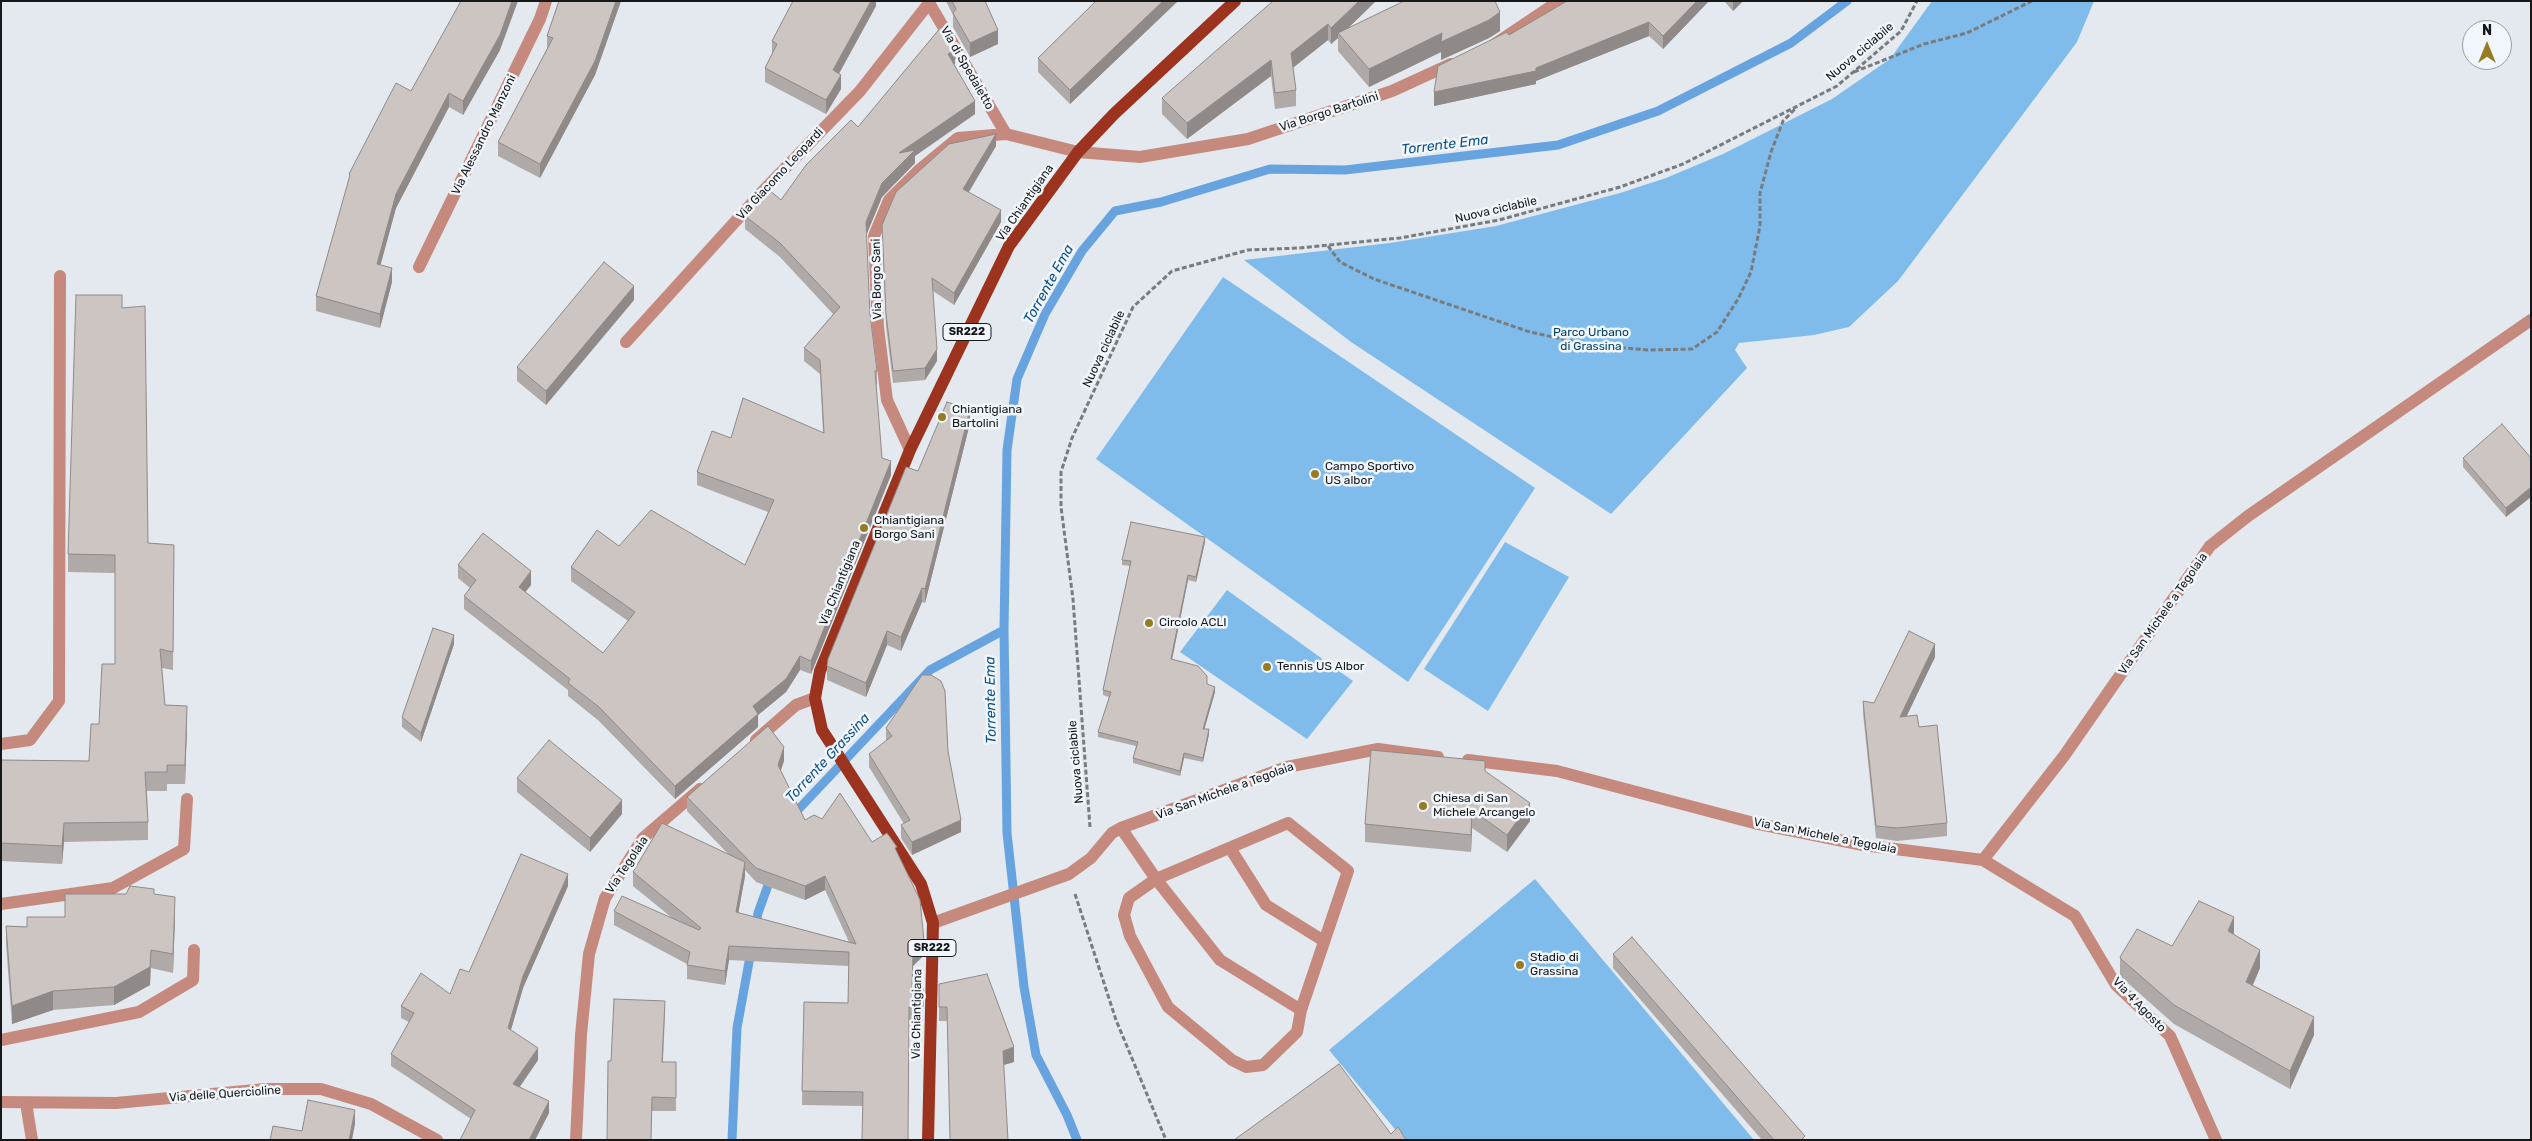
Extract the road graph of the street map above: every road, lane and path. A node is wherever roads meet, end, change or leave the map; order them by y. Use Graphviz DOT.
graph roads {
  1 [pos="546,1"];
  2 [pos="1235,1"];
  3 [pos="1559,1"];
  4 [pos="1917,1"];
  5 [pos="2032,1"];
  6 [pos="928,2"];
  7 [pos="1484,49"];
  8 [pos="1459,61"];
  9 [pos="1851,74"];
  10 [pos="1798,106"];
  11 [pos="1006,134"];
  12 [pos="1078,152"];
  13 [pos="1328,245"];
  14 [pos="419,267"];
  15 [pos="60,276"];
  16 [pos="2531,320"];
  17 [pos="626,342"];
  18 [pos="910,450"];
  19 [pos="815,698"];
  20 [pos="1,744"];
  21 [pos="746,749"];
  22 [pos="709,781"];
  23 [pos="187,800"];
  24 [pos="1121,828"];
  25 [pos="1091,829"];
  26 [pos="1230,848"];
  27 [pos="1983,860"];
  28 [pos="1069,874"];
  29 [pos="1156,879"];
  30 [pos="1,904"];
  31 [pos="933,923"];
  32 [pos="1324,941"];
  33 [pos="194,950"];
  34 [pos="1300,1010"];
  35 [pos="1,1040"];
  36 [pos="1,1102"];
  37 [pos="26,1103"];
  38 [pos="32,1140"];
  39 [pos="437,1140"];
  40 [pos="576,1140"];
  41 [pos="928,1140"];
  42 [pos="1166,1140"];
  43 [pos="2216,1140"];
  1 -- 14 [label="street, Via Alessandro Manzoni"];
  2 -- 12 [label="main road, Via Chiantigiana / SR222"];
  3 -- 7 [label="street"];
  4 -- 9 [label="path, Nuova ciclabile"];
  5 -- 9 [label="path"];
  6 -- 11 [label="street, Via di Spedaletto"];
  6 -- 17 [label="street, Via Giacomo Leopardi"];
  8 -- 12 [label="street, Via Borgo Bartolini"];
  9 -- 10 [label="path, Nuova ciclabile"];
  10 -- 13 [label="path, Nuova ciclabile"];
  10 -- 13 [label="path"];
  11 -- 12 [label="street, Via Borgo Sani"];
  11 -- 18 [label="street, Via Borgo Sani"];
  12 -- 18 [label="main road, Via Chiantigiana / SR222"];
  13 -- 25 [label="path, Nuova ciclabile"];
  15 -- 20 [label="street"];
  16 -- 27 [label="street, Via San Michele a Tegolaia"];
  18 -- 19 [label="main road, Via Chiantigiana / SR222"];
  19 -- 21 [label="street"];
  19 -- 31 [label="main road, Via Chiantigiana / SR222"];
  22 -- 40 [label="street, Via Tegolaia"];
  23 -- 30 [label="street"];
  24 -- 27 [label="street, Via San Michele a Tegolaia"];
  24 -- 28 [label="street, Via San Michele a Tegolaia"];
  24 -- 29 [label="street"];
  26 -- 29 [label="street"];
  26 -- 32 [label="street"];
  26 -- 32 [label="street"];
  27 -- 43 [label="street, Via 4 Agosto"];
  28 -- 31 [label="street, Via San Michele a Tegolaia"];
  28 -- 42 [label="path"];
  29 -- 34 [label="street"];
  29 -- 34 [label="street"];
  31 -- 41 [label="main road, Via Chiantigiana / SR222"];
  32 -- 34 [label="street"];
  33 -- 35 [label="street"];
  36 -- 37 [label="street, Via delle Quercioline"];
  37 -- 38 [label="street"];
  37 -- 39 [label="street, Via delle Quercioline"];
}
